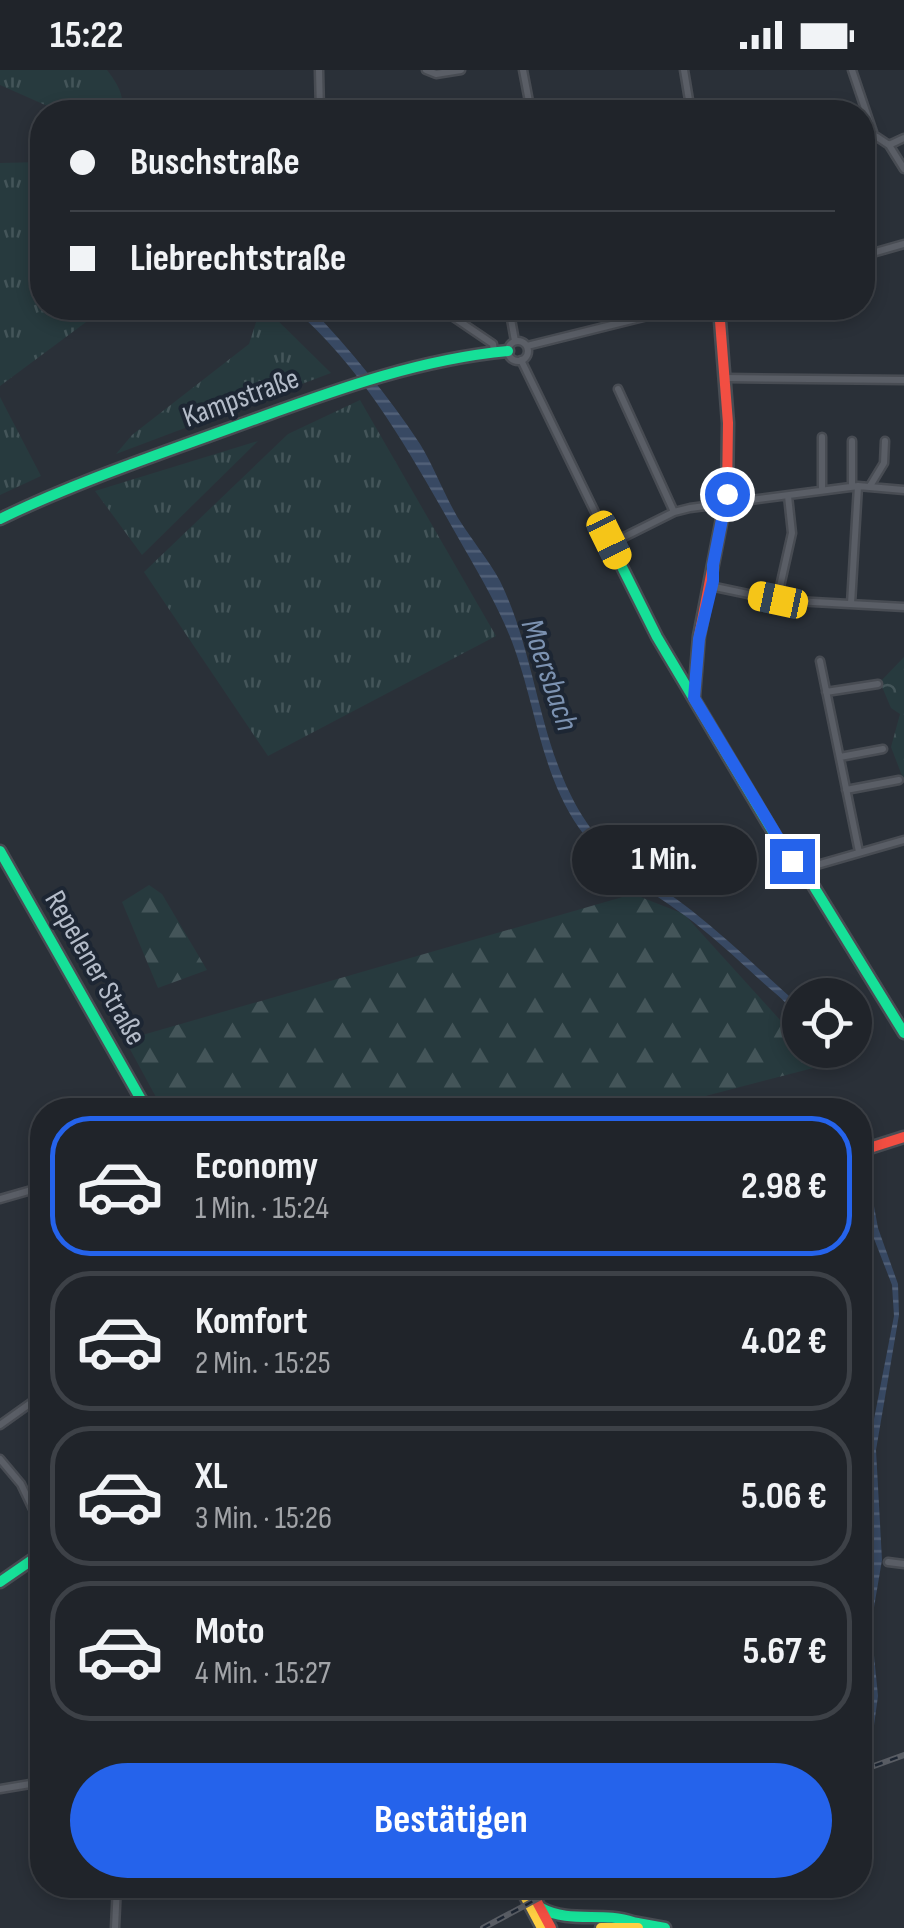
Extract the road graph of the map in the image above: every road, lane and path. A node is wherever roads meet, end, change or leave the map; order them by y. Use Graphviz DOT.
graph roads {
  1 [pos="319,70"];
  2 [pos="426,70"];
  3 [pos="460,70"];
  4 [pos="523,70"];
  5 [pos="684,70"];
  6 [pos="852,70"];
  7 [pos="320,100"];
  8 [pos="529,100"];
  9 [pos="689,100"];
  10 [pos="862,100"];
  11 [pos="875,137"];
  12 [pos="904,138"];
  13 [pos="889,146"];
  14 [pos="904,168"];
  15 [pos="904,244"];
  16 [pos="875,252"];
  17 [pos="459,320"];
  18 [pos="510,320"];
  19 [pos="632,320"];
  20 [pos="720,320"];
  21 [pos="511,346"];
  22 [pos="527,346"];
  23 [pos="494,351"];
  24 [pos="521,360"];
  25 [pos="725,378"];
  26 [pos="904,380"];
  27 [pos="618,389"];
  28 [pos="822,437"];
  29 [pos="852,441"];
  30 [pos="885,441"];
  31 [pos="855,486"];
  32 [pos="869,487"];
  33 [pos="822,490"];
  34 [pos="904,490"];
  35 [pos="788,496"];
  36 [pos="725,502"];
  37 [pos="674,512"];
  38 [pos="0,519"];
  39 [pos="611,541"];
  40 [pos="709,586"];
  41 [pos="778,600"];
  42 [pos="851,604"];
  43 [pos="904,608"];
  44 [pos="820,661"];
  45 [pos="878,684"];
  46 [pos="826,692"];
  47 [pos="694,698"];
  48 [pos="883,749"];
  49 [pos="840,757"];
  50 [pos="899,780"];
  51 [pos="846,790"];
  52 [pos="904,840"];
  53 [pos="0,852"];
  54 [pos="859,852"];
  55 [pos="802,870"];
  56 [pos="904,1033"];
  57 [pos="140,1098"];
  58 [pos="904,1137"];
  59 [pos="872,1148"];
  60 [pos="30,1190"];
  61 [pos="0,1199"];
  62 [pos="30,1404"];
  63 [pos="0,1425"];
  64 [pos="0,1459"];
  65 [pos="30,1503"];
  66 [pos="30,1561"];
  67 [pos="888,1562"];
  68 [pos="904,1564"];
  69 [pos="0,1582"];
  70 [pos="30,1784"];
  71 [pos="0,1789"];
  72 [pos="116,1898"];
  73 [pos="526,1898"];
  74 [pos="535,1898"];
  75 [pos="541,1908"];
  76 [pos="637,1925"];
  77 [pos="115,1928"];
  78 [pos="542,1928"];
  79 [pos="551,1928"];
  80 [pos="575,1928"];
  81 [pos="601,1928"];
  82 [pos="665,1928"];
  1 -- 7 [label="street"];
  2 -- 3 [label="street"];
  4 -- 8 [label="street"];
  5 -- 9 [label="street"];
  6 -- 10 [label="street"];
  11 -- 13 [label="street"];
  12 -- 13 [label="street"];
  13 -- 14 [label="street"];
  15 -- 16 [label="street"];
  17 -- 23 [label="street"];
  18 -- 21 [label="street"];
  19 -- 22 [label="street"];
  20 -- 25 [label="street"];
  21 -- 22 [label="street"];
  21 -- 23 [label="street, Kampstraße"];
  21 -- 24 [label="street"];
  22 -- 24 [label="street"];
  23 -- 38 [label="street, Kampstraße"];
  24 -- 39 [label="street"];
  25 -- 26 [label="street"];
  25 -- 36 [label="street"];
  27 -- 37 [label="street"];
  28 -- 33 [label="street"];
  29 -- 31 [label="street"];
  30 -- 32 [label="street"];
  31 -- 32 [label="street"];
  31 -- 33 [label="street"];
  31 -- 42 [label="street"];
  32 -- 34 [label="street"];
  33 -- 35 [label="street"];
  35 -- 36 [label="street"];
  35 -- 41 [label="street"];
  36 -- 37 [label="street"];
  36 -- 40 [label="street"];
  37 -- 39 [label="street"];
  39 -- 47 [label="street"];
  40 -- 41 [label="street"];
  40 -- 47 [label="street"];
  41 -- 42 [label="street"];
  42 -- 43 [label="street"];
  44 -- 46 [label="street"];
  45 -- 46 [label="street"];
  46 -- 49 [label="street"];
  47 -- 55 [label="street"];
  48 -- 49 [label="street"];
  49 -- 51 [label="street"];
  50 -- 51 [label="street"];
  51 -- 54 [label="street"];
  52 -- 54 [label="street"];
  53 -- 57 [label="street, Repelener Straße"];
  54 -- 55 [label="street"];
  55 -- 56 [label="street"];
  58 -- 59 [label="street"];
  60 -- 61 [label="street"];
  62 -- 63 [label="street"];
  64 -- 65 [label="street"];
  66 -- 69 [label="street"];
  67 -- 68 [label="street"];
  70 -- 71 [label="street"];
  72 -- 77 [label="street"];
  73 -- 78 [label="street"];
  74 -- 75 [label="street"];
  75 -- 76 [label="street"];
  75 -- 79 [label="street"];
  76 -- 80 [label="street"];
  76 -- 81 [label="street"];
  76 -- 82 [label="street"];
}
